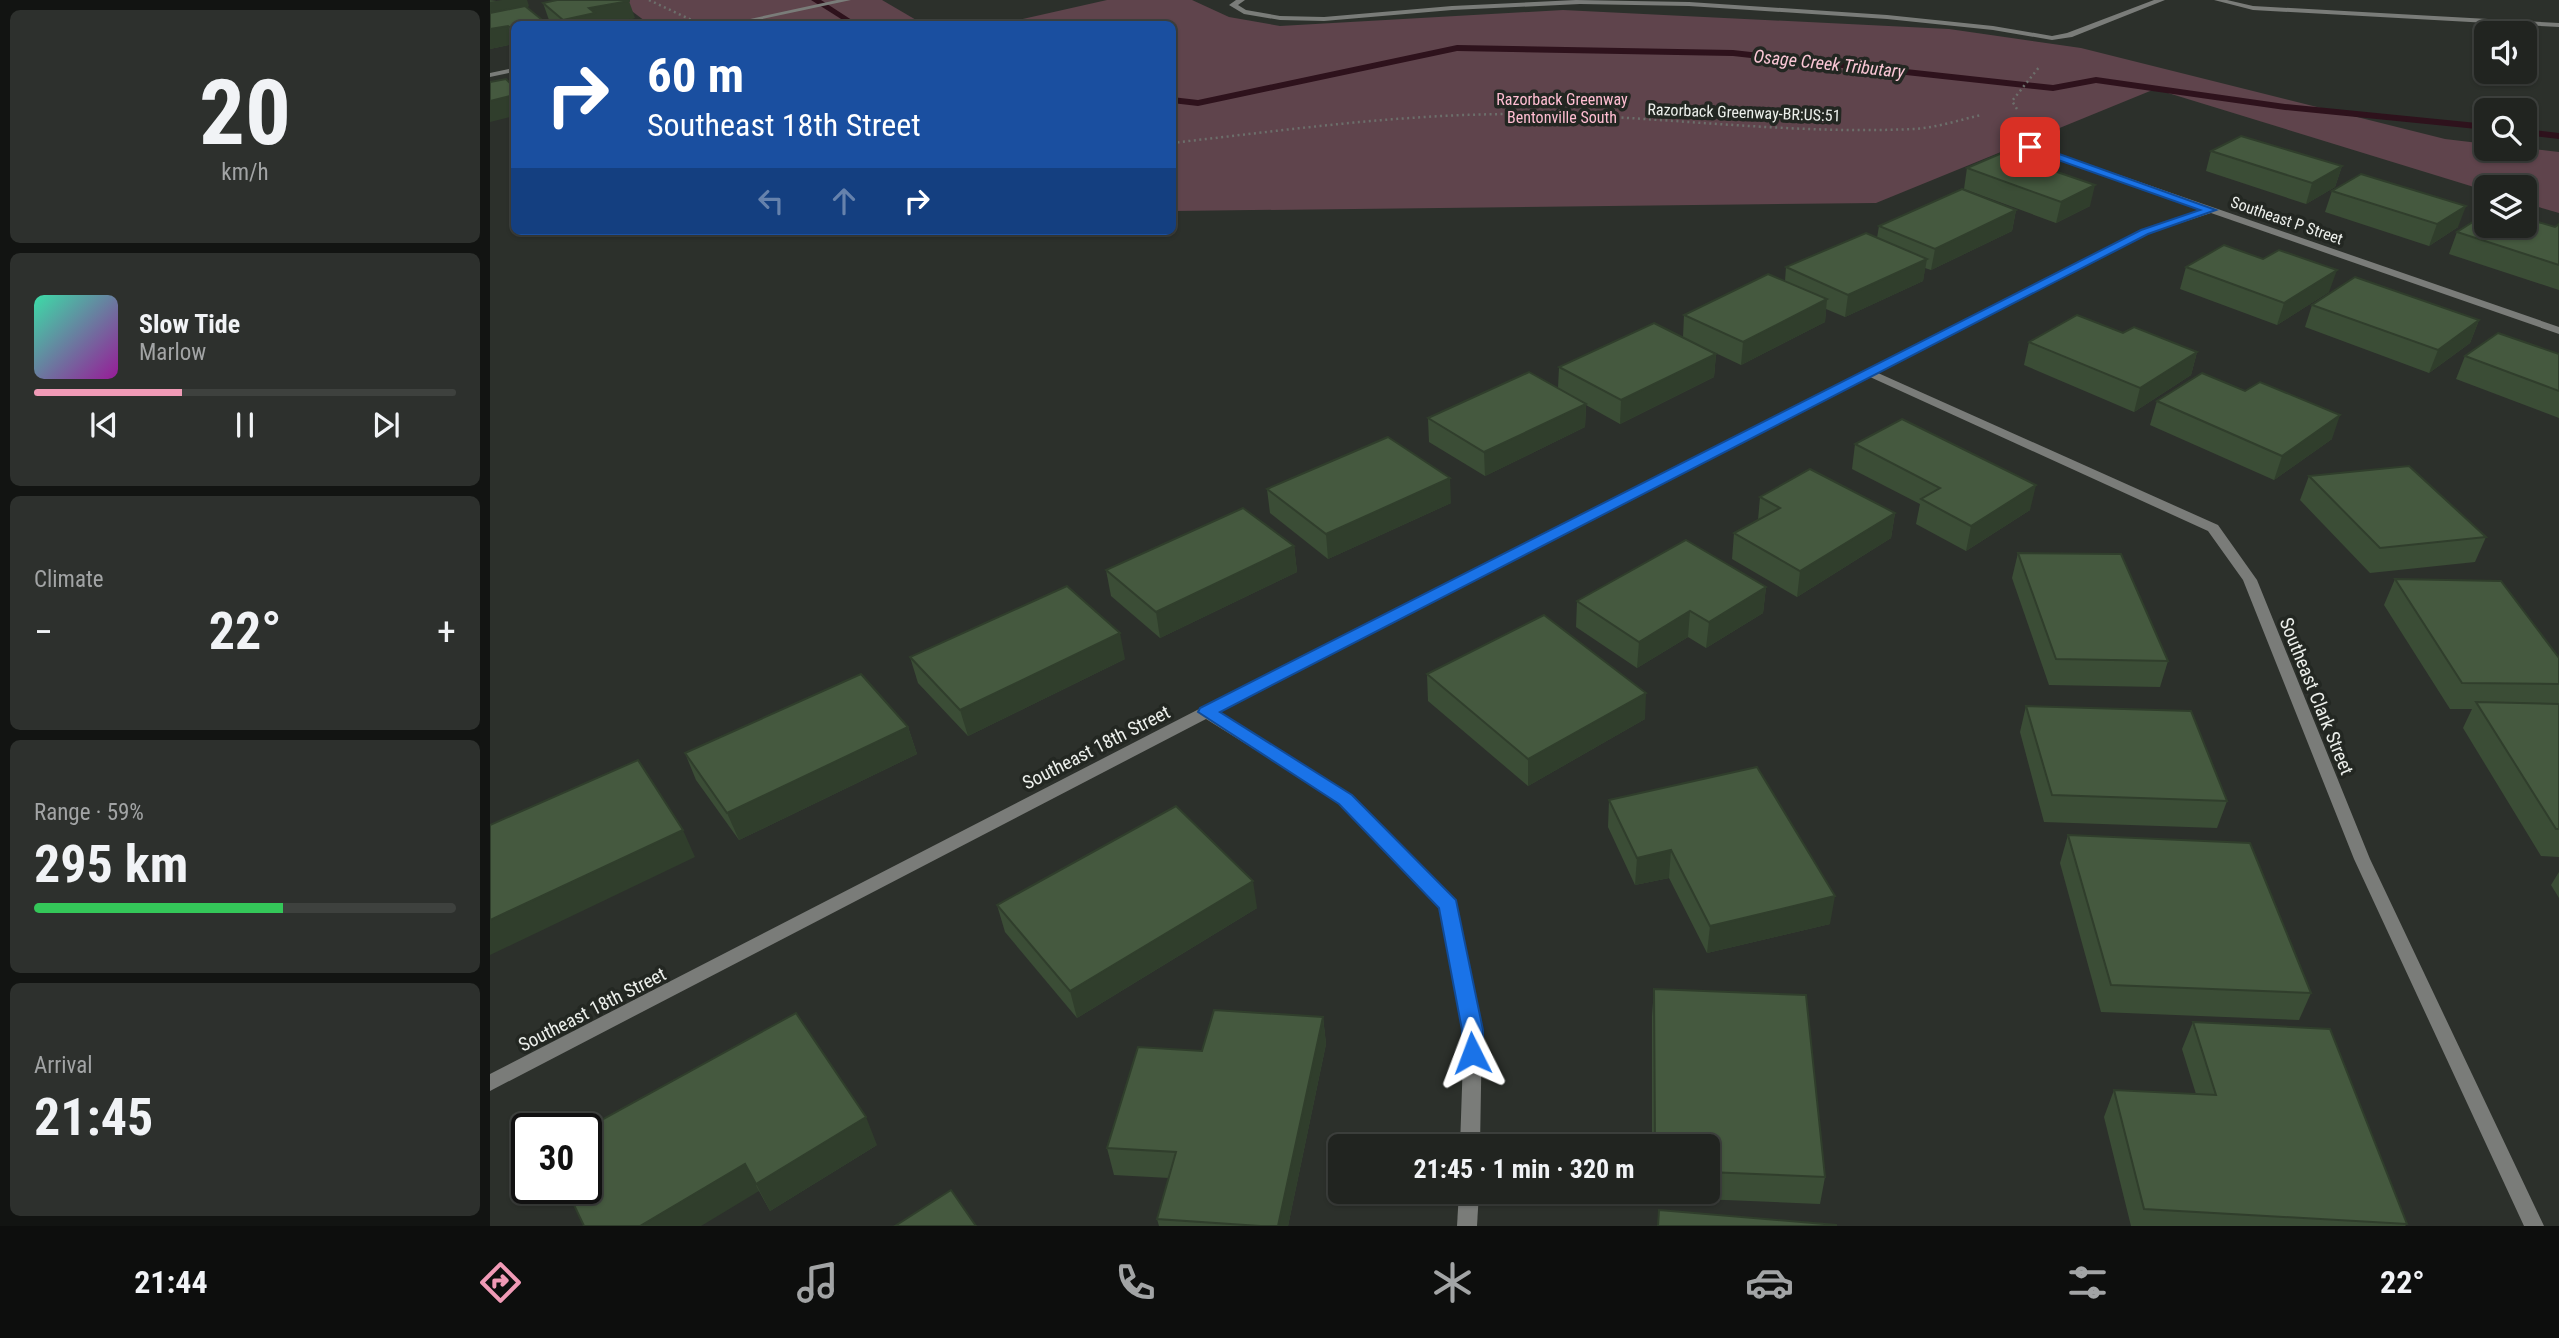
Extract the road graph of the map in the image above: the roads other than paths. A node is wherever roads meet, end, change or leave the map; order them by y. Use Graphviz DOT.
graph roads {
  1 [pos="847,0"];
  2 [pos="1241,0"];
  3 [pos="2161,0"];
  4 [pos="2218,0"];
  5 [pos="746,21"];
  6 [pos="2559,25"];
  7 [pos="511,71"];
  8 [pos="490,75"];
  9 [pos="2004,138"];
  10 [pos="2211,210"];
  11 [pos="2559,331"];
  12 [pos="1870,373"];
  13 [pos="1206,712"];
  14 [pos="490,1083"];
  15 [pos="1470,1134"];
  16 [pos="1468,1204"];
  17 [pos="1467,1226"];
  18 [pos="2535,1226"];
  1 -- 5 [label="street"];
  2 -- 3 [label="street"];
  4 -- 6 [label="street"];
  7 -- 8 [label="street"];
  9 -- 10 [label="street, Southeast P Street"];
  10 -- 11 [label="street, Southeast P Street"];
  10 -- 12 [label="street, Southeast 18th Street"];
  12 -- 13 [label="street, Southeast 18th Street"];
  12 -- 18 [label="street, Southeast Clark Street"];
  13 -- 14 [label="street, Southeast 18th Street"];
  13 -- 15 [label="street"];
  16 -- 17 [label="street"];
}
